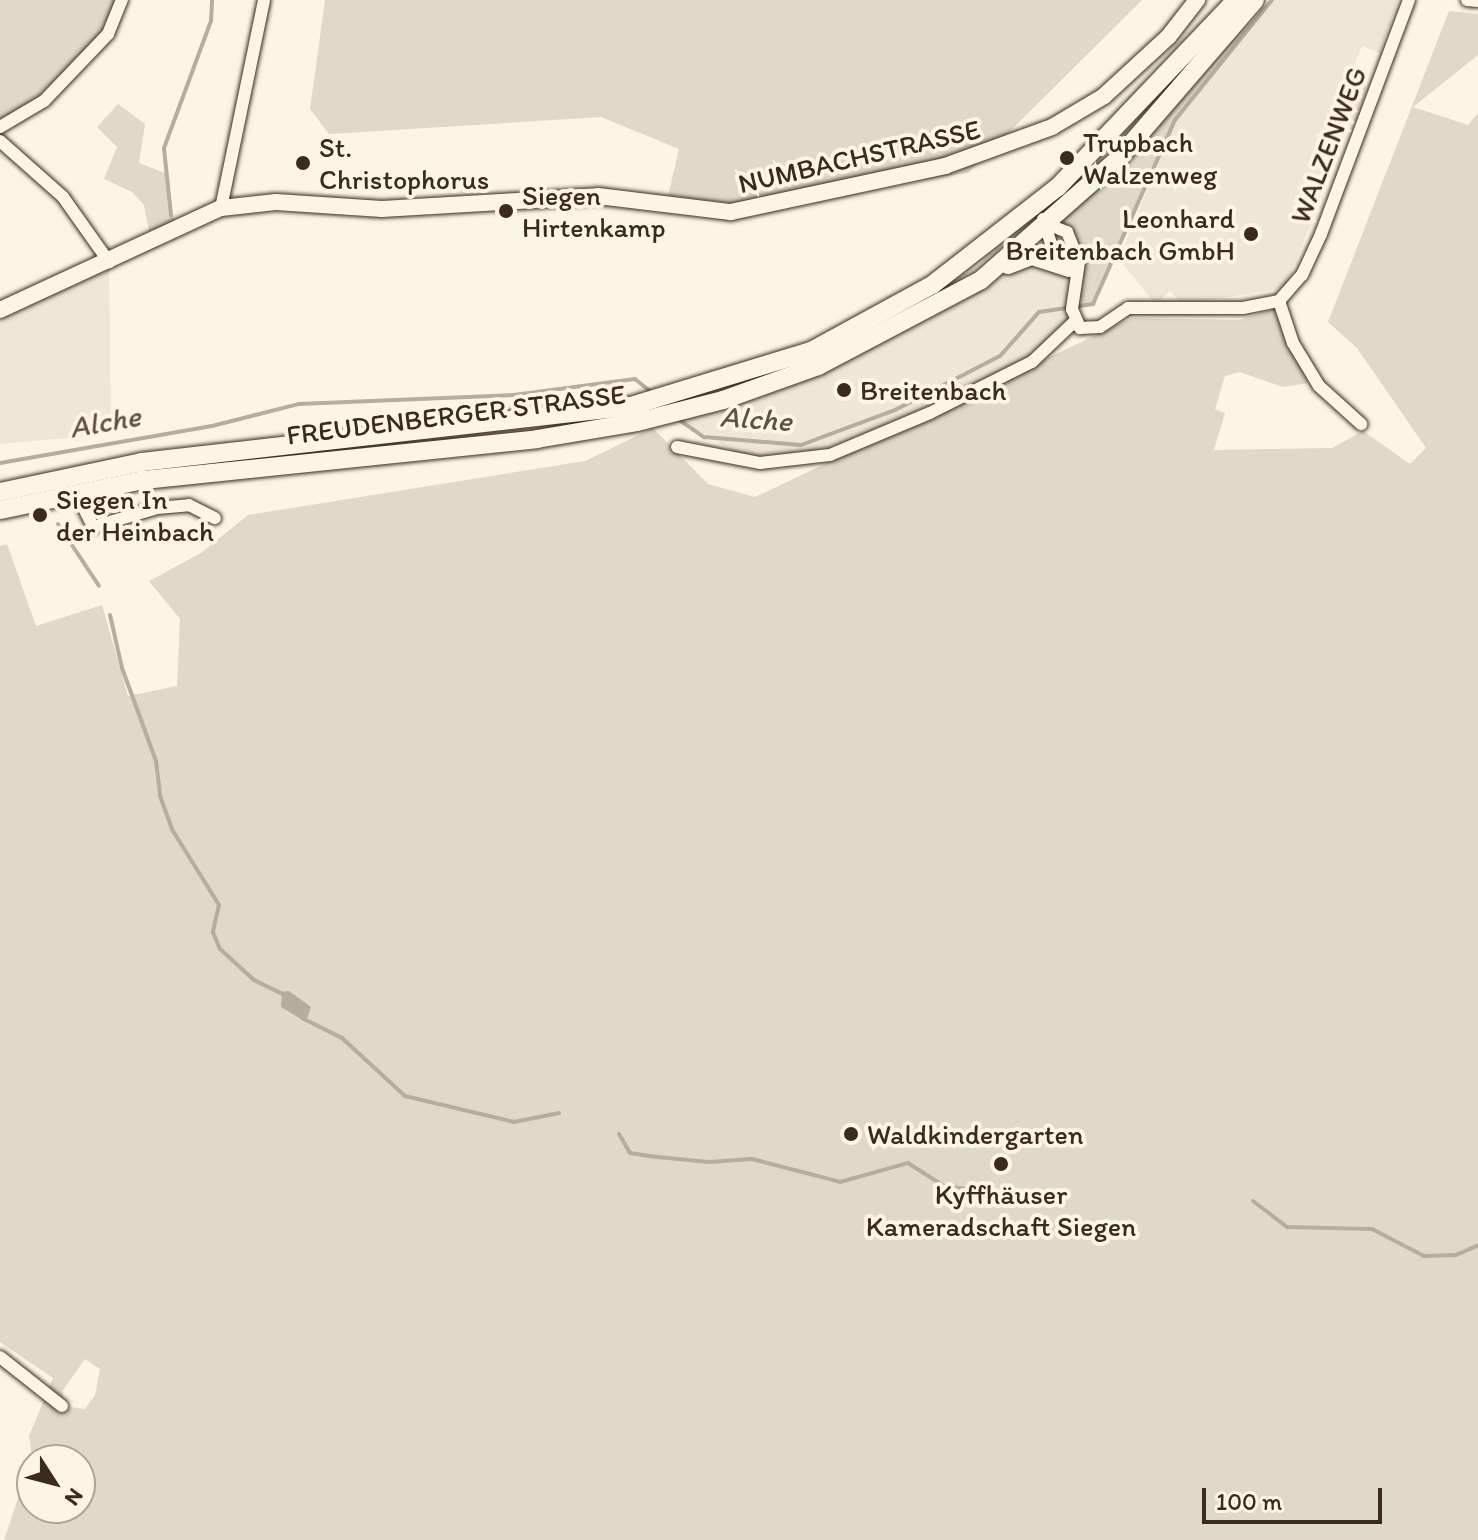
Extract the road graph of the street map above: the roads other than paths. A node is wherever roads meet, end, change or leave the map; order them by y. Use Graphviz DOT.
graph roads {
  1 [pos="122,0"];
  2 [pos="264,0"];
  3 [pos="1197,0"];
  4 [pos="1236,0"];
  5 [pos="1255,0"];
  6 [pos="1409,0"];
  7 [pos="1467,0"];
  8 [pos="1478,1"];
  9 [pos="0,127"];
  10 [pos="0,141"];
  11 [pos="1033,207"];
  12 [pos="221,208"];
  13 [pos="1047,224"];
  14 [pos="109,262"];
  15 [pos="1073,270"];
  16 [pos="981,280"];
  17 [pos="1279,301"];
  18 [pos="0,310"];
  19 [pos="1074,322"];
  20 [pos="665,406"];
  21 [pos="1361,424"];
  22 [pos="677,447"];
  23 [pos="0,492"];
  24 [pos="76,493"];
  25 [pos="0,510"];
  26 [pos="215,518"];
  27 [pos="0,1357"];
  28 [pos="62,1406"];
  1 -- 9 [label="street"];
  2 -- 12 [label="street"];
  3 -- 12 [label="street, NUMBACHSTRASSE"];
  4 -- 11 [label="main road, FREUDENBERGER STRASSE"];
  5 -- 13 [label="main road, FREUDENBERGER STRASSE"];
  6 -- 17 [label="street, WALZENWEG"];
  7 -- 8 [label="street"];
  10 -- 14 [label="street"];
  11 -- 13 [label="street"];
  11 -- 20 [label="main road, FREUDENBERGER STRASSE"];
  12 -- 14 [label="street, NUMBACHSTRASSE"];
  13 -- 15 [label="street"];
  13 -- 15 [label="street"];
  13 -- 16 [label="main road, FREUDENBERGER STRASSE"];
  14 -- 18 [label="street, NUMBACHSTRASSE"];
  15 -- 16 [label="main road"];
  15 -- 19 [label="street"];
  16 -- 20 [label="main road, FREUDENBERGER STRASSE"];
  17 -- 19 [label="street"];
  17 -- 21 [label="street"];
  19 -- 22 [label="street"];
  20 -- 23 [label="main road, FREUDENBERGER STRASSE"];
  20 -- 24 [label="main road, FREUDENBERGER STRASSE"];
  24 -- 25 [label="main road, FREUDENBERGER STRASSE"];
  24 -- 26 [label="street"];
  27 -- 28 [label="street"];
}
